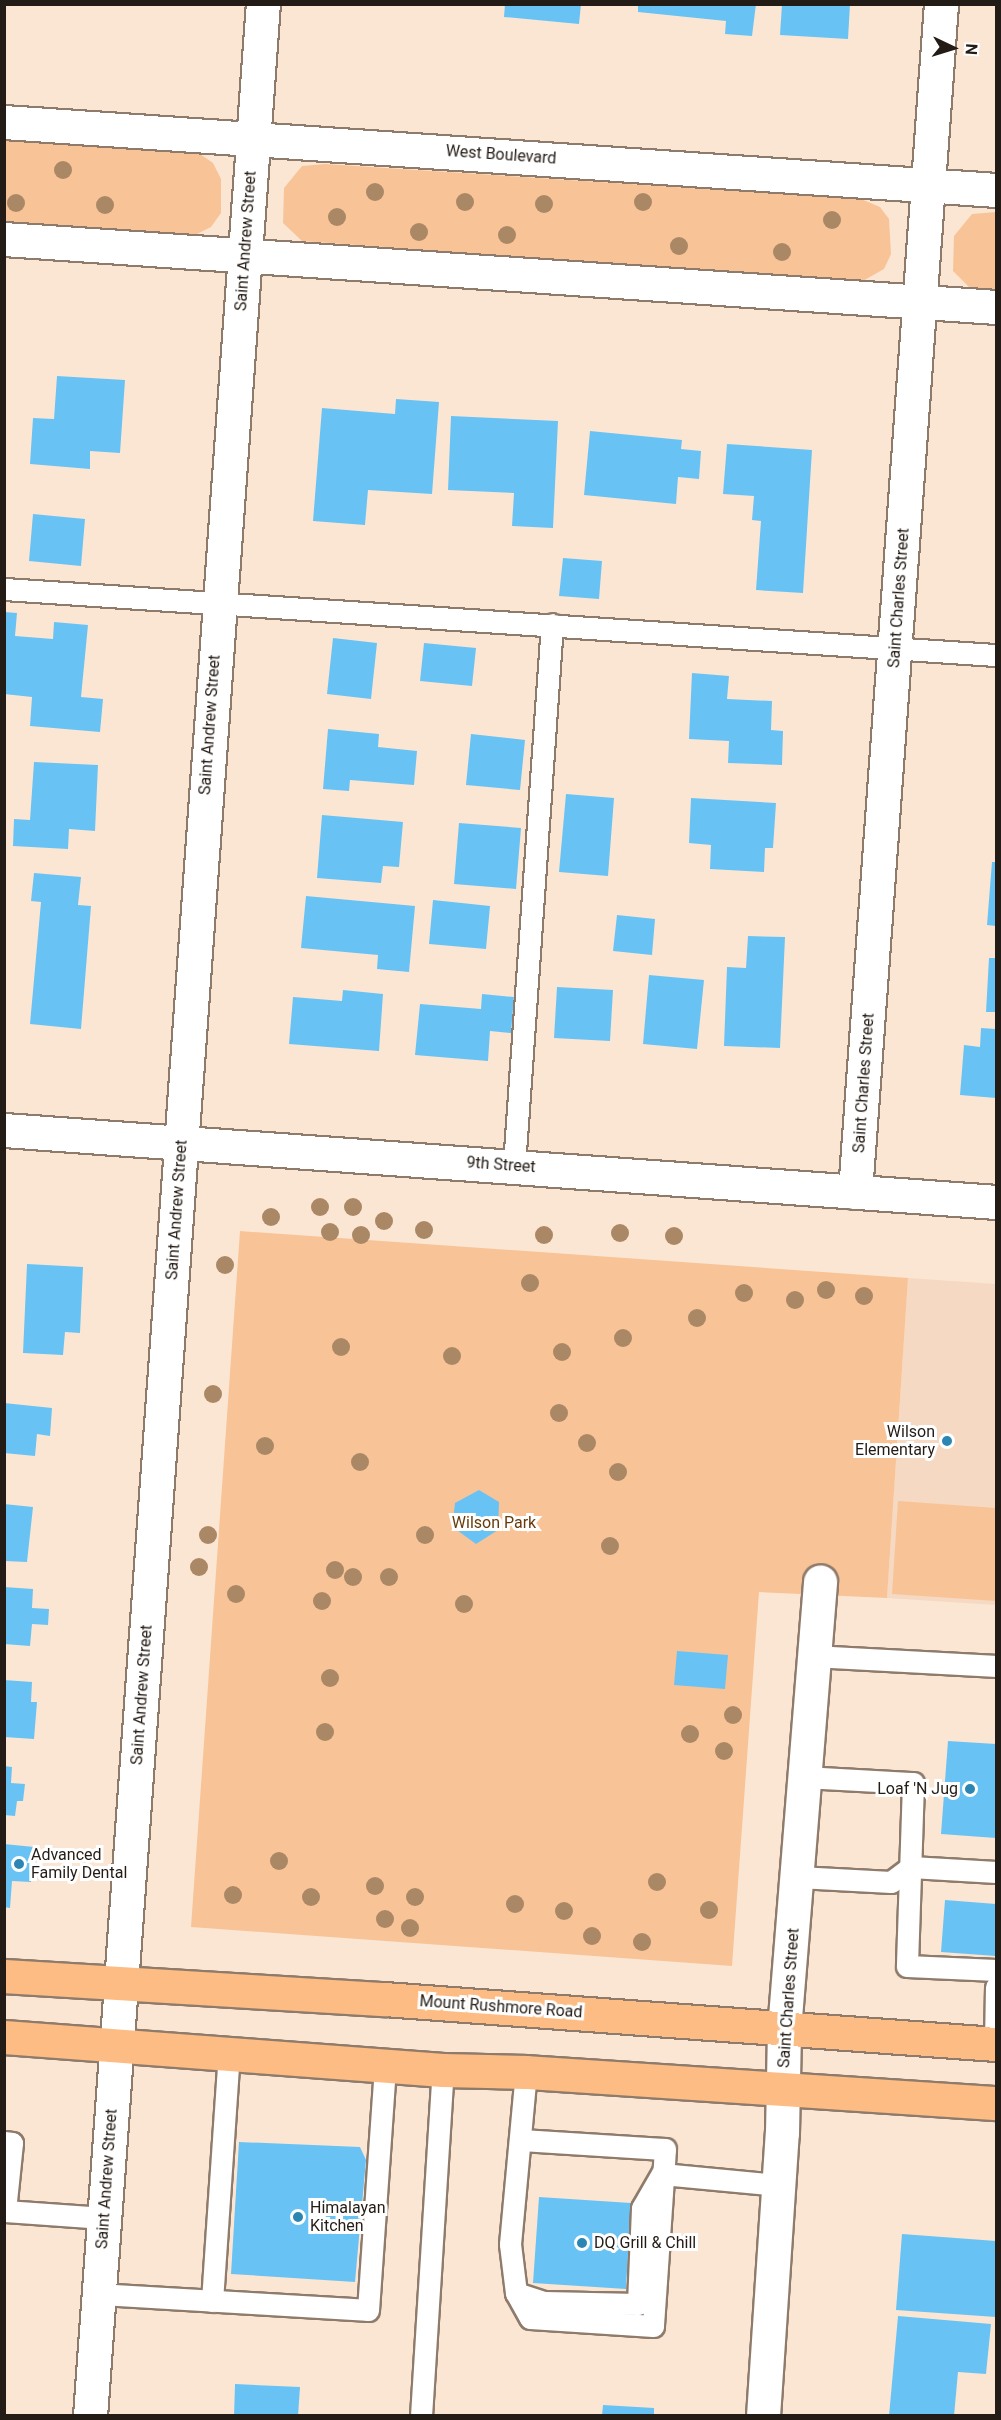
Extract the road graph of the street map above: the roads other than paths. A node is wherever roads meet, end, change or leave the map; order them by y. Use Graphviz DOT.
graph roads {
  1 [pos="263,4"];
  2 [pos="940,4"];
  3 [pos="4,122"];
  4 [pos="253,138"];
  5 [pos="928,185"];
  6 [pos="996,190"];
  7 [pos="4,239"];
  8 [pos="245,257"];
  9 [pos="920,301"];
  10 [pos="996,307"];
  11 [pos="4,589"];
  12 [pos="219,601"];
  13 [pos="552,624"];
  14 [pos="895,648"];
  15 [pos="996,655"];
  16 [pos="4,1130"];
  17 [pos="182,1141"];
  18 [pos="514,1166"];
  19 [pos="855,1192"];
  20 [pos="996,1202"];
  21 [pos="820,1581"];
  22 [pos="814,1656"];
  23 [pos="996,1666"];
  24 [pos="805,1777"];
  25 [pos="911,1867"];
  26 [pos="996,1872"];
  27 [pos="798,1876"];
  28 [pos="996,1970"];
  29 [pos="4,1976"];
  30 [pos="118,1984"];
  31 [pos="996,1987"];
  32 [pos="784,2030"];
  33 [pos="4,2037"];
  34 [pos="996,2044"];
  35 [pos="115,2046"];
  36 [pos="229,2053"];
  37 [pos="385,2065"];
  38 [pos="443,2070"];
  39 [pos="526,2072"];
  40 [pos="784,2088"];
  41 [pos="996,2103"];
  42 [pos="520,2140"];
  43 [pos="4,2142"];
  44 [pos="662,2174"];
  45 [pos="779,2185"];
  46 [pos="104,2218"];
  47 [pos="99,2294"];
  48 [pos="212,2301"];
  49 [pos="90,2415"];
  50 [pos="421,2415"];
  51 [pos="763,2415"];
  1 -- 4 [label="street, Saint Andrew Street"];
  2 -- 5 [label="street, Saint Charles Street"];
  3 -- 4 [label="street, West Boulevard"];
  4 -- 5 [label="street, West Boulevard"];
  4 -- 8 [label="street, Saint Andrew Street"];
  5 -- 6 [label="street, West Boulevard"];
  5 -- 9 [label="street, Saint Charles Street"];
  7 -- 8 [label="street"];
  8 -- 9 [label="street"];
  8 -- 12 [label="street, Saint Andrew Street"];
  9 -- 10 [label="street"];
  9 -- 14 [label="street, Saint Charles Street"];
  11 -- 12 [label="lane"];
  12 -- 13 [label="lane"];
  12 -- 17 [label="street, Saint Andrew Street"];
  13 -- 14 [label="lane"];
  13 -- 18 [label="lane"];
  14 -- 15 [label="lane"];
  14 -- 19 [label="street, Saint Charles Street"];
  16 -- 17 [label="street, 9th Street"];
  17 -- 18 [label="street, 9th Street"];
  17 -- 30 [label="street, Saint Andrew Street"];
  18 -- 19 [label="street, 9th Street"];
  19 -- 20 [label="street, 9th Street"];
  21 -- 22 [label="street, Saint Charles Street"];
  22 -- 23 [label="lane"];
  22 -- 24 [label="street, Saint Charles Street"];
  24 -- 25 [label="lane"];
  24 -- 27 [label="street, Saint Charles Street"];
  25 -- 26 [label="lane"];
  25 -- 27 [label="lane"];
  25 -- 28 [label="lane"];
  27 -- 32 [label="street, Saint Charles Street"];
  29 -- 30 [label="highway, Mount Rushmore Road"];
  30 -- 32 [label="highway, Mount Rushmore Road"];
  30 -- 35 [label="street, Saint Andrew Street"];
  31 -- 34 [label="lane"];
  32 -- 34 [label="highway, Mount Rushmore Road"];
  32 -- 40 [label="street, Saint Charles Street"];
  33 -- 35 [label="highway"];
  35 -- 36 [label="highway"];
  35 -- 46 [label="street, Saint Andrew Street"];
  36 -- 37 [label="highway"];
  36 -- 48 [label="lane"];
  37 -- 38 [label="highway"];
  37 -- 48 [label="lane"];
  38 -- 39 [label="highway"];
  38 -- 50 [label="lane"];
  39 -- 40 [label="highway"];
  39 -- 42 [label="lane"];
  40 -- 41 [label="highway"];
  40 -- 45 [label="street, Saint Charles Street"];
  42 -- 44 [label="lane"];
  42 -- 44 [label="lane"];
  43 -- 46 [label="lane"];
  44 -- 45 [label="lane"];
  45 -- 51 [label="street, Saint Charles Street"];
  46 -- 47 [label="street, Saint Andrew Street"];
  47 -- 48 [label="lane"];
  47 -- 49 [label="street, Saint Andrew Street"];
}
